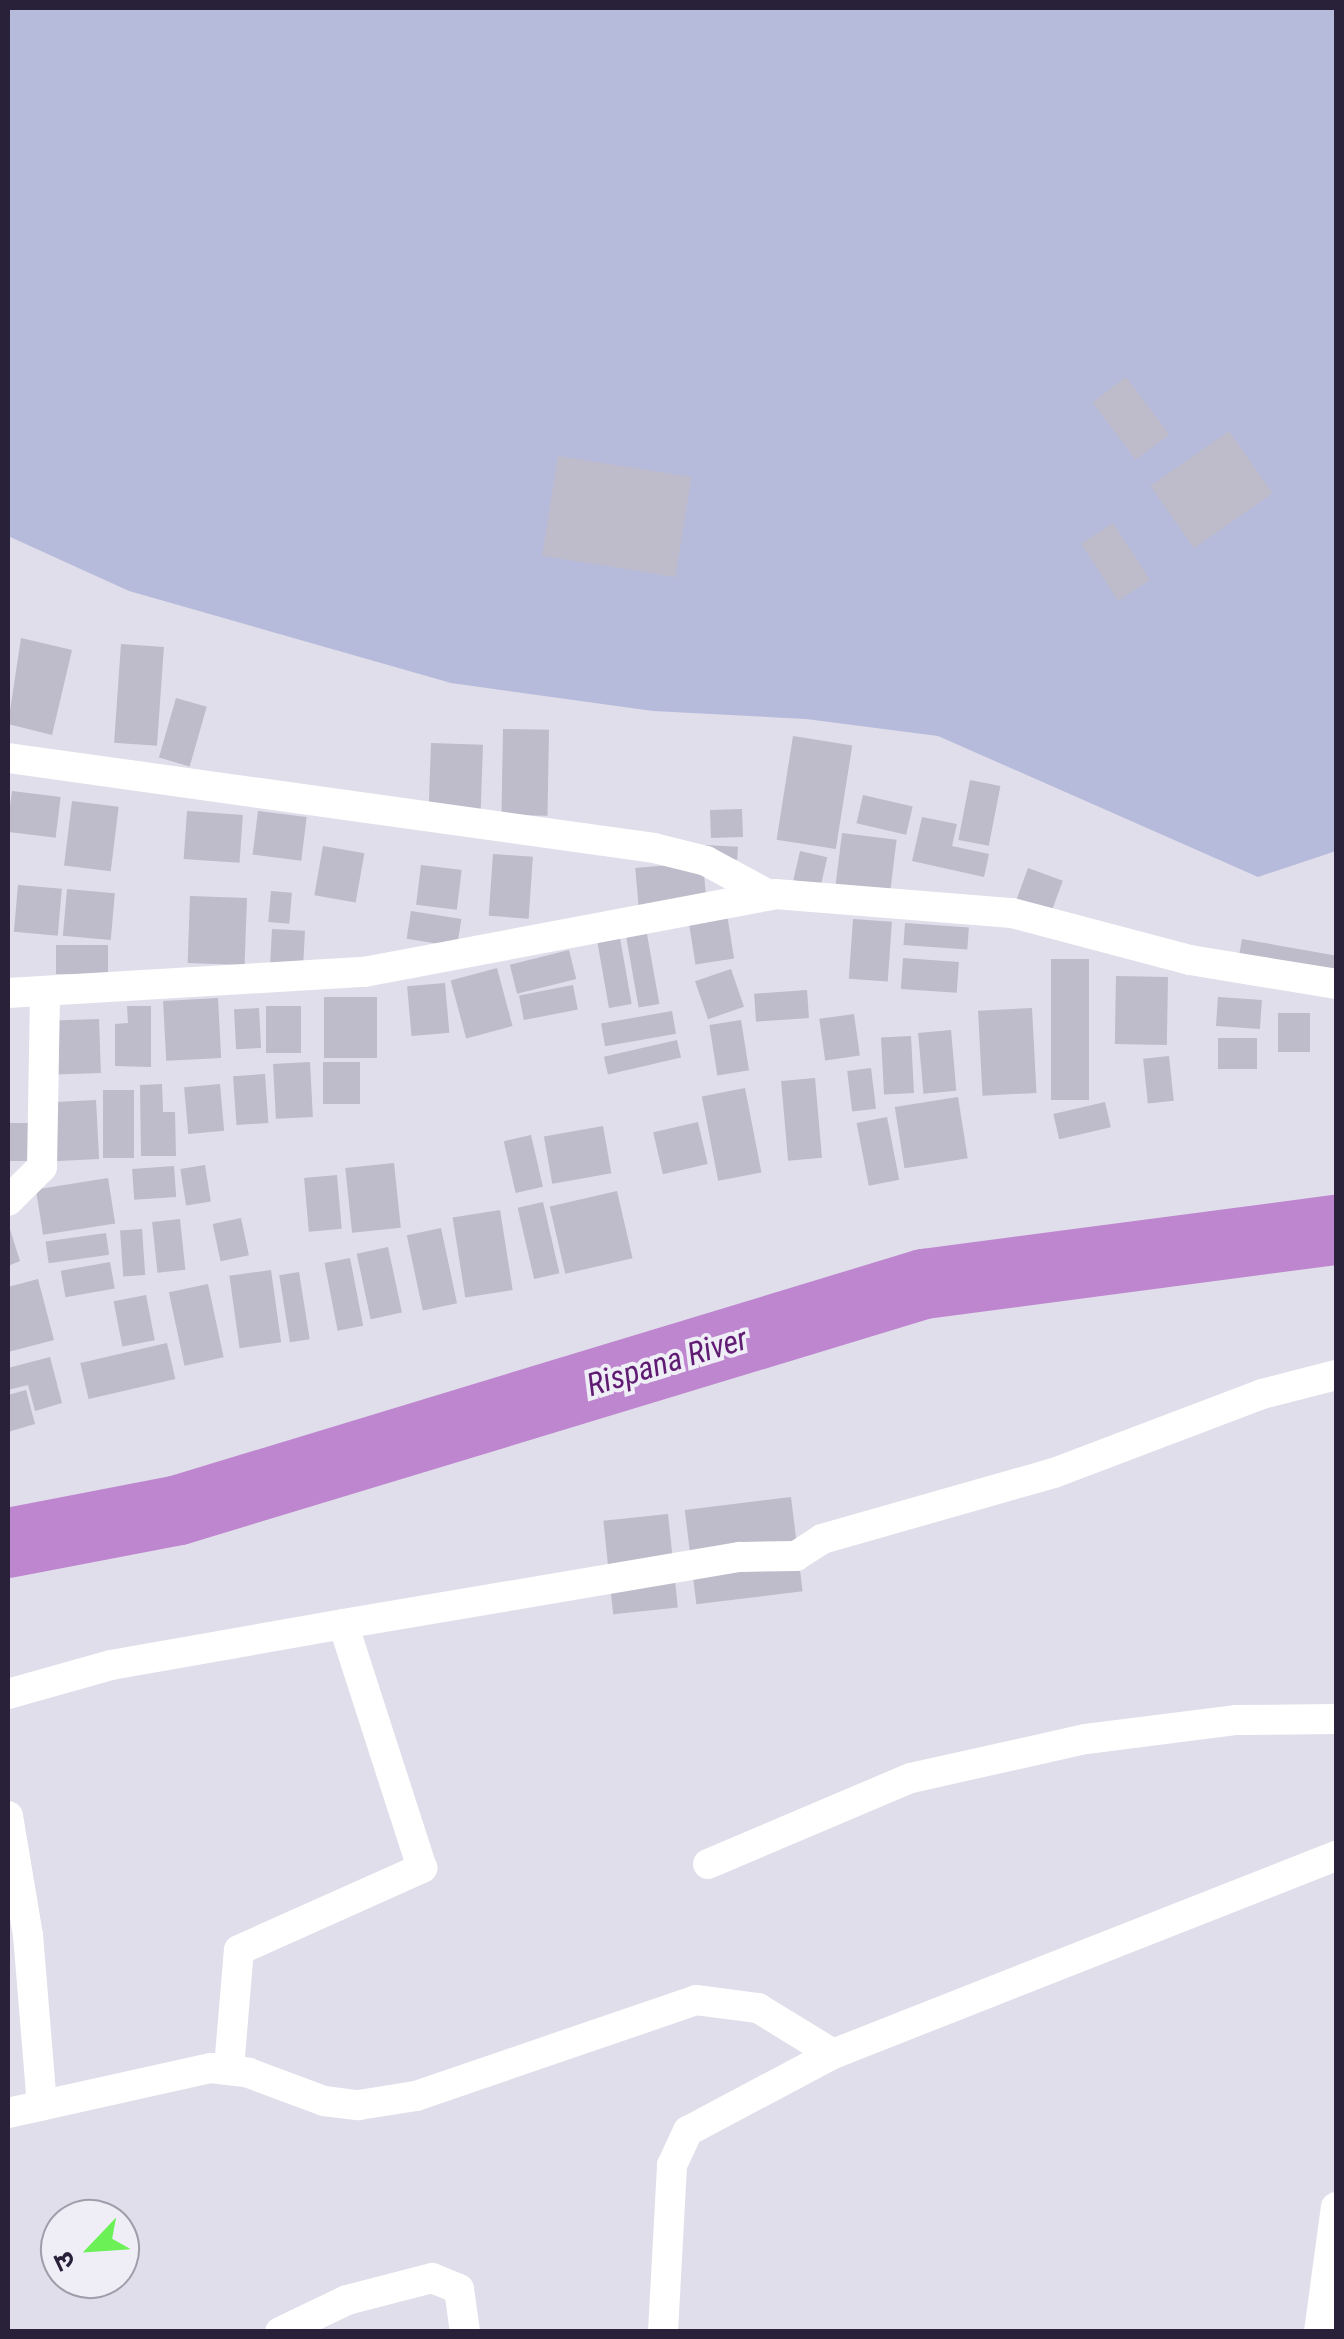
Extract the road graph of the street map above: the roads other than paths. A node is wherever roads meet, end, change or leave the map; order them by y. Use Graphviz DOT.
graph roads {
  1 [pos="8,758"];
  2 [pos="769,895"];
  3 [pos="1336,984"];
  4 [pos="45,991"];
  5 [pos="8,993"];
  6 [pos="8,1201"];
  7 [pos="1336,1375"];
  8 [pos="343,1624"];
  9 [pos="8,1694"];
  10 [pos="1336,1720"];
  11 [pos="8,1816"];
  12 [pos="1336,1856"];
  13 [pos="708,1864"];
  14 [pos="18,1937"];
  15 [pos="833,2054"];
  16 [pos="229,2068"];
  17 [pos="42,2105"];
  18 [pos="8,2113"];
  19 [pos="1336,2208"];
  20 [pos="1331,2284"];
  21 [pos="280,2332"];
  22 [pos="466,2332"];
  23 [pos="663,2332"];
  24 [pos="1319,2332"];
  1 -- 2 [label="street"];
  2 -- 3 [label="street"];
  2 -- 4 [label="street"];
  4 -- 5 [label="street"];
  4 -- 6 [label="street"];
  7 -- 8 [label="street"];
  8 -- 9 [label="street"];
  8 -- 16 [label="street"];
  10 -- 13 [label="street"];
  11 -- 14 [label="street"];
  12 -- 15 [label="street"];
  14 -- 17 [label="street"];
  15 -- 16 [label="street"];
  15 -- 23 [label="street"];
  16 -- 17 [label="street"];
  17 -- 18 [label="street"];
  19 -- 20 [label="street"];
  20 -- 24 [label="street"];
  21 -- 22 [label="street"];
}
